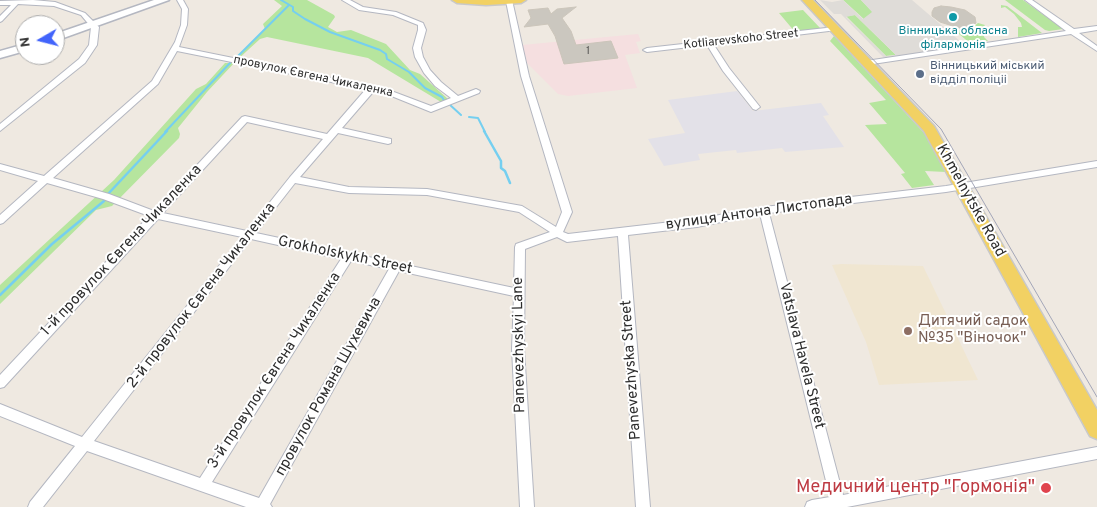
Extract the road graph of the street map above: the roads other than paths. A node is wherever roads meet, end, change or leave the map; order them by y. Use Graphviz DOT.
graph roads {
  1 [pos="164,0"];
  2 [pos="180,0"];
  3 [pos="346,0"];
  4 [pos="457,0"];
  5 [pos="521,0"];
  6 [pos="806,0"];
  7 [pos="1028,0"];
  8 [pos="18,1"];
  9 [pos="508,1"];
  10 [pos="0,3"];
  11 [pos="0,20"];
  12 [pos="94,24"];
  13 [pos="1097,28"];
  14 [pos="835,29"];
  15 [pos="1073,32"];
  16 [pos="65,34"];
  17 [pos="710,44"];
  18 [pos="176,49"];
  19 [pos="1097,49"];
  20 [pos="15,50"];
  21 [pos="647,50"];
  22 [pos="0,55"];
  23 [pos="866,63"];
  24 [pos="372,88"];
  25 [pos="476,91"];
  26 [pos="457,99"];
  27 [pos="756,107"];
  28 [pos="0,128"];
  29 [pos="333,134"];
  30 [pos="388,141"];
  31 [pos="1097,164"];
  32 [pos="0,167"];
  33 [pos="47,179"];
  34 [pos="293,179"];
  35 [pos="961,186"];
  36 [pos="764,210"];
  37 [pos="156,215"];
  38 [pos="0,220"];
  39 [pos="623,232"];
  40 [pos="558,234"];
  41 [pos="250,235"];
  42 [pos="348,257"];
  43 [pos="396,267"];
  44 [pos="518,294"];
  45 [pos="0,383"];
  46 [pos="0,410"];
  47 [pos="1097,429"];
  48 [pos="85,444"];
  49 [pos="1097,453"];
  50 [pos="202,486"];
  51 [pos="838,502"];
  52 [pos="35,507"];
  53 [pos="263,507"];
  54 [pos="527,507"];
  55 [pos="643,507"];
  56 [pos="812,507"];
  1 -- 12 [label="main road"];
  2 -- 18 [label="street"];
  3 -- 26 [label="street"];
  4 -- 9 [label="main road"];
  5 -- 9 [label="main road"];
  6 -- 14 [label="main road, Khmelnytske Road"];
  7 -- 15 [label="street"];
  8 -- 10 [label="street"];
  8 -- 11 [label="street"];
  8 -- 12 [label="street"];
  9 -- 40 [label="street"];
  12 -- 16 [label="main road"];
  12 -- 28 [label="street"];
  13 -- 15 [label="street"];
  14 -- 17 [label="street, Kotliarevskoho Street"];
  14 -- 23 [label="main road, Khmelnytske Road"];
  15 -- 19 [label="street"];
  15 -- 23 [label="street"];
  17 -- 21 [label="street, Kotliarevskoho Street"];
  17 -- 27 [label="street"];
  18 -- 24 [label="street, провулок Євгена Чикаленка"];
  18 -- 33 [label="street"];
  20 -- 22 [label="main road"];
  23 -- 35 [label="main road, Khmelnytske Road"];
  24 -- 26 [label="street, провулок Євгена Чикаленка"];
  24 -- 29 [label="street, 2-й провулок Євгена Чикаленка"];
  25 -- 26 [label="street, провулок Євгена Чикаленка"];
  29 -- 30 [label="street"];
  29 -- 34 [label="street, 2-й провулок Євгена Чикаленка"];
  29 -- 37 [label="street, 1-й провулок Євгена Чикаленка"];
  31 -- 35 [label="street, вулиця Антона Листопада"];
  32 -- 33 [label="street, Grokholskykh Street"];
  33 -- 37 [label="street, Grokholskykh Street"];
  33 -- 38 [label="street"];
  34 -- 40 [label="street"];
  34 -- 41 [label="street, 2-й провулок Євгена Чикаленка"];
  35 -- 36 [label="street, вулиця Антона Листопада"];
  35 -- 47 [label="main road, Khmelnytske Road"];
  36 -- 39 [label="street, вулиця Антона Листопада"];
  36 -- 51 [label="street, Vatslava Havela Street"];
  37 -- 41 [label="street, Grokholskykh Street"];
  37 -- 45 [label="street, 1-й провулок Євгена Чикаленка"];
  39 -- 40 [label="street, вулиця Антона Листопада"];
  39 -- 55 [label="street, Panevezhyska Street"];
  40 -- 44 [label="street, Panevezhyskyi Lane"];
  41 -- 42 [label="street, Grokholskykh Street"];
  41 -- 48 [label="street, 2-й провулок Євгена Чикаленка"];
  42 -- 43 [label="street, Grokholskykh Street"];
  42 -- 50 [label="street, 3-й провулок Євгена Чикаленка"];
  43 -- 44 [label="street, Grokholskykh Street"];
  43 -- 53 [label="street, провулок Романа Шухевича"];
  44 -- 54 [label="street, Panevezhyskyi Lane"];
  46 -- 48 [label="street"];
  48 -- 50 [label="street"];
  48 -- 52 [label="street, 2-й провулок Євгена Чикаленка"];
  49 -- 51 [label="street"];
  50 -- 53 [label="street"];
  51 -- 56 [label="street"];
}
